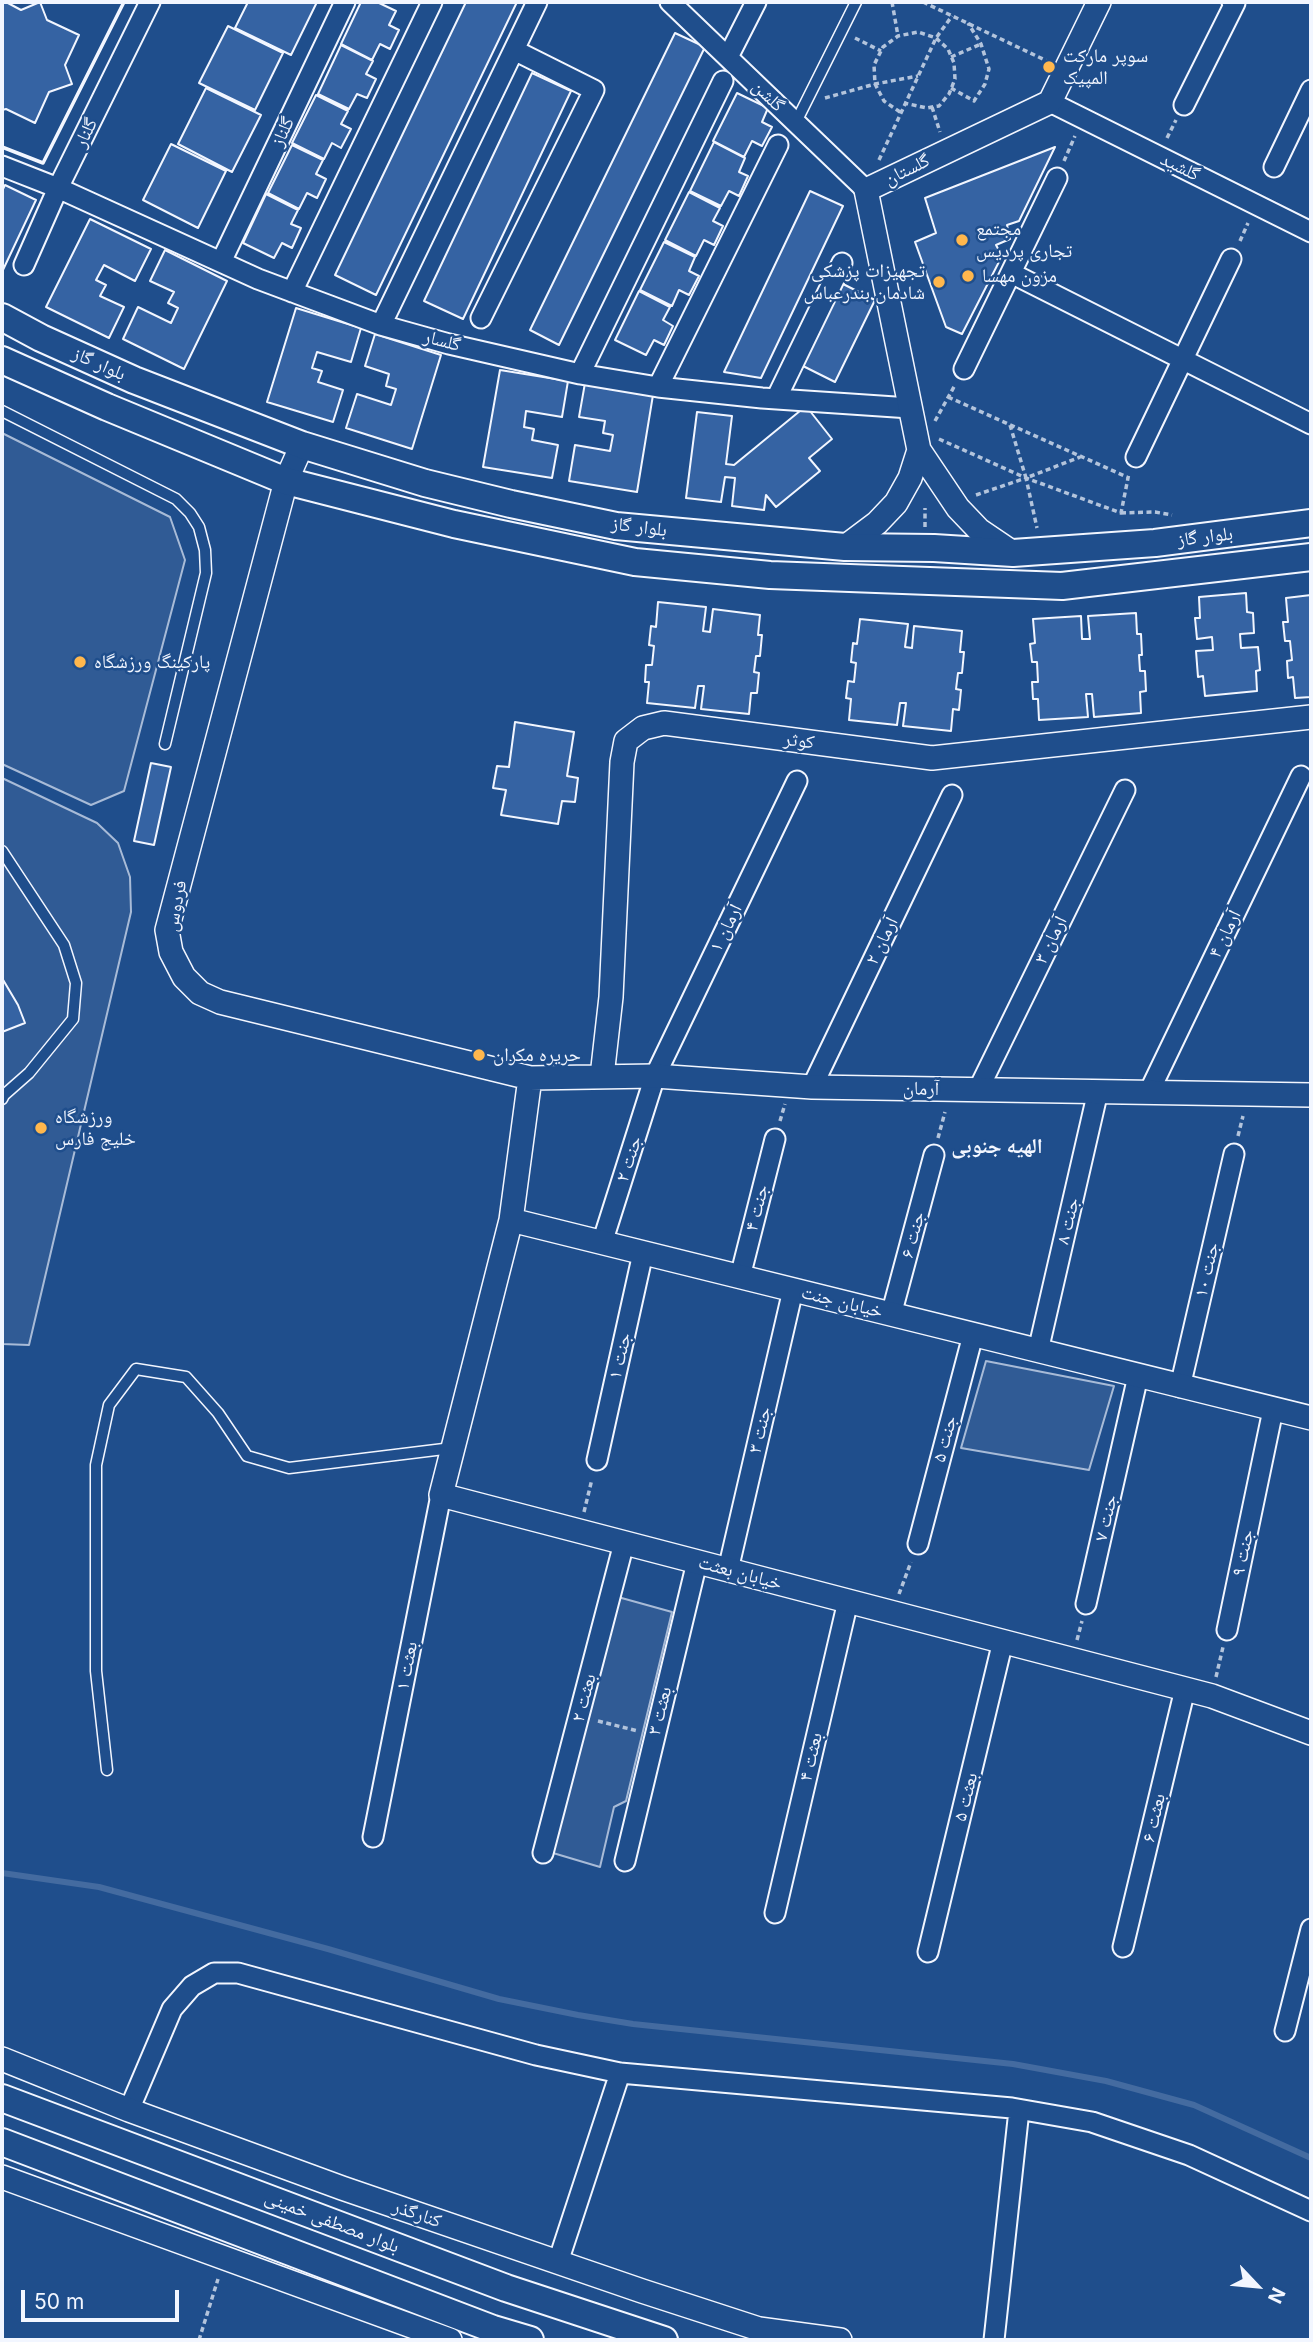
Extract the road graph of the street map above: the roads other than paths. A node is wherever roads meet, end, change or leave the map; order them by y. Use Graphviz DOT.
graph roads {
  1 [pos="150,2"];
  2 [pos="345,2"];
  3 [pos="432,2"];
  4 [pos="537,2"];
  5 [pos="670,2"];
  6 [pos="756,2"];
  7 [pos="856,2"];
  8 [pos="1099,2"];
  9 [pos="1235,2"];
  10 [pos="514,50"];
  11 [pos="728,57"];
  12 [pos="723,81"];
  13 [pos="1311,90"];
  14 [pos="1050,102"];
  15 [pos="1184,105"];
  16 [pos="796,122"];
  17 [pos="778,145"];
  18 [pos="2,166"];
  19 [pos="1274,167"];
  20 [pos="1057,178"];
  21 [pos="58,188"];
  22 [pos="866,190"];
  23 [pos="1311,232"];
  24 [pos="1231,259"];
  25 [pos="221,262"];
  26 [pos="842,263"];
  27 [pos="24,265"];
  28 [pos="1011,273"];
  29 [pos="292,292"];
  30 [pos="2,317"];
  31 [pos="481,318"];
  32 [pos="381,325"];
  33 [pos="1185,359"];
  34 [pos="2,360"];
  35 [pos="964,369"];
  36 [pos="580,374"];
  37 [pos="658,387"];
  38 [pos="776,399"];
  39 [pos="910,408"];
  40 [pos="2,411"];
  41 [pos="1311,424"];
  42 [pos="923,442"];
  43 [pos="302,446"];
  44 [pos="1136,457"];
  45 [pos="286,481"];
  46 [pos="1311,523"];
  47 [pos="845,547"];
  48 [pos="1013,553"];
  49 [pos="1311,557"];
  50 [pos="1311,717"];
  51 [pos="165,744"];
  52 [pos="1300,776"];
  53 [pos="797,781"];
  54 [pos="1125,789"];
  55 [pos="952,795"];
  56 [pos="2,851"];
  57 [pos="602,1076"];
  58 [pos="655,1076"];
  59 [pos="530,1079"];
  60 [pos="801,1086"];
  61 [pos="978,1090"];
  62 [pos="1098,1091"];
  63 [pos="1149,1092"];
  64 [pos="1311,1095"];
  65 [pos="2,1096"];
  66 [pos="775,1139"];
  67 [pos="1234,1154"];
  68 [pos="934,1155"];
  69 [pos="511,1220"];
  70 [pos="602,1243"];
  71 [pos="643,1253"];
  72 [pos="740,1277"];
  73 [pos="793,1290"];
  74 [pos="891,1315"];
  75 [pos="973,1335"];
  76 [pos="1038,1351"];
  77 [pos="1138,1376"];
  78 [pos="1180,1387"];
  79 [pos="1273,1410"];
  80 [pos="1311,1418"];
  81 [pos="452,1448"];
  82 [pos="597,1460"];
  83 [pos="441,1495"];
  84 [pos="624,1543"];
  85 [pos="918,1544"];
  86 [pos="697,1562"];
  87 [pos="728,1570"];
  88 [pos="848,1601"];
  89 [pos="1086,1604"];
  90 [pos="1227,1630"];
  91 [pos="1003,1642"];
  92 [pos="1185,1689"];
  93 [pos="1311,1733"];
  94 [pos="107,1770"];
  95 [pos="373,1837"];
  96 [pos="544,1853"];
  97 [pos="625,1861"];
  98 [pos="775,1913"];
  99 [pos="1311,1929"];
  100 [pos="1123,1947"];
  101 [pos="928,1952"];
  102 [pos="1285,2031"];
  103 [pos="2,2059"];
  104 [pos="620,2073"];
  105 [pos="2,2098"];
  106 [pos="129,2110"];
  107 [pos="1019,2110"];
  108 [pos="2,2142"];
  109 [pos="2,2177"];
  110 [pos="1311,2211"];
  111 [pos="558,2262"];
  112 [pos="450,2340"];
  113 [pos="530,2340"];
  114 [pos="664,2340"];
  115 [pos="840,2340"];
  116 [pos="995,2340"];
  1 -- 21 [label="street, گلنار"];
  2 -- 25 [label="street, گلناز"];
  3 -- 29 [label="street"];
  4 -- 10 [label="street"];
  5 -- 11 [label="street, گلشن"];
  6 -- 11 [label="street"];
  7 -- 16 [label="lane"];
  8 -- 14 [label="street"];
  9 -- 15 [label="street"];
  10 -- 31 [label="street"];
  10 -- 32 [label="street"];
  11 -- 16 [label="street, گلشن"];
  12 -- 36 [label="street"];
  13 -- 19 [label="street"];
  14 -- 22 [label="street, گلستان"];
  14 -- 23 [label="street, گلشید"];
  16 -- 22 [label="street, گلشن"];
  17 -- 37 [label="street"];
  18 -- 21 [label="street, گلسار"];
  20 -- 28 [label="street"];
  21 -- 25 [label="street, گلسار"];
  21 -- 27 [label="street, گلنار"];
  22 -- 39 [label="street, گلستان"];
  24 -- 33 [label="street"];
  25 -- 29 [label="street, گلسار"];
  26 -- 38 [label="street"];
  28 -- 33 [label="street"];
  28 -- 35 [label="street"];
  29 -- 32 [label="street, گلسار"];
  30 -- 43 [label="main road, بلوار گاز"];
  32 -- 36 [label="street, گلسار"];
  33 -- 41 [label="street"];
  33 -- 44 [label="street"];
  34 -- 45 [label="main road, بلوار گاز"];
  36 -- 37 [label="street, گلسار"];
  37 -- 38 [label="street, گلسار"];
  38 -- 39 [label="street, گلسار"];
  39 -- 42 [label="street, گلستان"];
  40 -- 51 [label="lane"];
  42 -- 47 [label="street"];
  42 -- 48 [label="street, گلستان"];
  43 -- 45 [label="street, فردوس"];
  43 -- 47 [label="main road, بلوار گاز"];
  45 -- 49 [label="main road, بلوار گاز"];
  45 -- 59 [label="street, فردوس"];
  46 -- 48 [label="main road, بلوار گاز"];
  47 -- 48 [label="main road, بلوار گاز"];
  50 -- 57 [label="street, کوثر"];
  52 -- 63 [label="street, آرمان ۴"];
  53 -- 58 [label="street, آرمان ۱"];
  54 -- 61 [label="street, آرمان ۳"];
  55 -- 60 [label="street, آرمان ۲"];
  56 -- 65 [label="lane"];
  57 -- 58 [label="street, آرمان"];
  57 -- 59 [label="street, آرمان"];
  58 -- 60 [label="street, آرمان"];
  58 -- 70 [label="street, جنت ۲"];
  59 -- 69 [label="street"];
  60 -- 61 [label="street, آرمان"];
  61 -- 62 [label="street, آرمان"];
  62 -- 63 [label="street, آرمان"];
  62 -- 76 [label="street, جنت ۸"];
  63 -- 64 [label="street, آرمان"];
  66 -- 72 [label="street, جنت ۴"];
  67 -- 78 [label="street, جنت ۱۰"];
  68 -- 74 [label="street, جنت ۶"];
  69 -- 70 [label="street, خیابان جنت"];
  69 -- 81 [label="street"];
  70 -- 71 [label="street, خیابان جنت"];
  71 -- 72 [label="street, خیابان جنت"];
  71 -- 82 [label="street, جنت ۱"];
  72 -- 73 [label="street, خیابان جنت"];
  73 -- 74 [label="street, خیابان جنت"];
  73 -- 87 [label="street, جنت ۳"];
  74 -- 75 [label="street, خیابان جنت"];
  75 -- 76 [label="street, خیابان جنت"];
  75 -- 85 [label="street, جنت ۵"];
  76 -- 77 [label="street, خیابان جنت"];
  77 -- 78 [label="street, خیابان جنت"];
  77 -- 89 [label="street, جنت ۷"];
  78 -- 79 [label="street, خیابان جنت"];
  79 -- 80 [label="street, خیابان جنت"];
  79 -- 90 [label="street, جنت ۹"];
  81 -- 83 [label="street"];
  81 -- 94 [label="lane"];
  83 -- 84 [label="street, خیابان بعثت"];
  83 -- 95 [label="street, بعثت ۱"];
  84 -- 86 [label="street, خیابان بعثت"];
  84 -- 96 [label="street, بعثت ۲"];
  86 -- 87 [label="street, خیابان بعثت"];
  86 -- 97 [label="street, بعثت ۳"];
  87 -- 88 [label="street, خیابان بعثت"];
  88 -- 91 [label="street, خیابان بعثت"];
  88 -- 98 [label="street, بعثت ۴"];
  91 -- 92 [label="street, خیابان بعثت"];
  91 -- 101 [label="street, بعثت ۵"];
  92 -- 93 [label="street, خیابان بعثت"];
  92 -- 100 [label="street, بعثت ۶"];
  99 -- 102 [label="street"];
  103 -- 106 [label="street, کنارگذر"];
  104 -- 106 [label="street"];
  104 -- 107 [label="street"];
  104 -- 111 [label="street"];
  105 -- 114 [label="main road, بلوار مصطفی خمینی"];
  106 -- 111 [label="street, کنارگذر"];
  107 -- 110 [label="street"];
  107 -- 116 [label="street"];
  108 -- 113 [label="main road"];
  109 -- 112 [label="street"];
  111 -- 115 [label="street, کنارگذر"];
}
